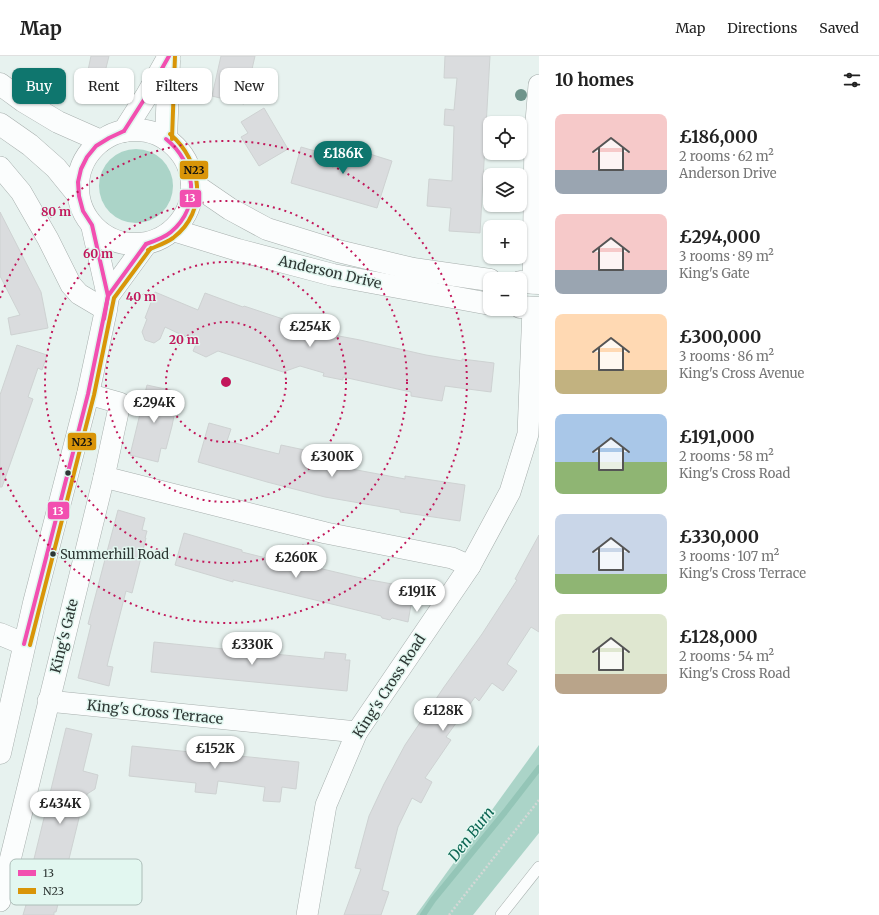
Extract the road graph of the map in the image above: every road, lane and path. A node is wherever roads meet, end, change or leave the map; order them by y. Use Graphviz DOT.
graph roads {
  1 [pos="169,56"];
  2 [pos="0,84"];
  3 [pos="539,85"];
  4 [pos="0,124"];
  5 [pos="124,131"];
  6 [pos="166,139"];
  7 [pos="101,141"];
  8 [pos="0,167"];
  9 [pos="192,183"];
  10 [pos="78,195"];
  11 [pos="92,225"];
  12 [pos="174,230"];
  13 [pos="536,240"];
  14 [pos="146,244"];
  15 [pos="483,279"];
  16 [pos="531,283"];
  17 [pos="107,303"];
  18 [pos="483,303"];
  19 [pos="531,308"];
  20 [pos="88,394"];
  21 [pos="104,476"];
  22 [pos="470,566"];
  23 [pos="0,634"];
  24 [pos="24,644"];
  25 [pos="48,701"];
  26 [pos="356,732"];
  27 [pos="0,753"];
  28 [pos="539,800"];
  29 [pos="10,859"];
  30 [pos="10,859"];
  31 [pos="539,867"];
  32 [pos="0,901"];
  33 [pos="307,915"];
  34 [pos="449,915"];
  35 [pos="501,915"];
  1 -- 5 [label="main road"];
  1 -- 6 [label="main road"];
  2 -- 7 [label="main road"];
  3 -- 13 [label="street"];
  4 -- 10 [label="main road"];
  5 -- 6 [label="main road"];
  5 -- 7 [label="main road"];
  6 -- 9 [label="main road"];
  7 -- 10 [label="main road"];
  8 -- 17 [label="street"];
  9 -- 12 [label="main road"];
  9 -- 15 [label="main road, Anderson Drive"];
  10 -- 11 [label="main road"];
  11 -- 14 [label="main road"];
  11 -- 17 [label="main road"];
  12 -- 14 [label="main road"];
  12 -- 18 [label="main road, Anderson Drive"];
  13 -- 16 [label="street"];
  14 -- 17 [label="main road"];
  17 -- 20 [label="main road"];
  19 -- 22 [label="street, King's Cross Road"];
  20 -- 21 [label="street, King's Gate"];
  20 -- 24 [label="main road"];
  21 -- 22 [label="street"];
  21 -- 25 [label="street, King's Gate"];
  22 -- 26 [label="street, King's Cross Road"];
  23 -- 24 [label="main road"];
  24 -- 27 [label="main road"];
  25 -- 26 [label="street, King's Cross Terrace"];
  25 -- 30 [label="street, King's Gate"];
  26 -- 33 [label="street, King's Cross Road"];
  28 -- 34 [label="path"];
  29 -- 32 [label="street, King's Gate"];
  31 -- 35 [label="lane"];
}
